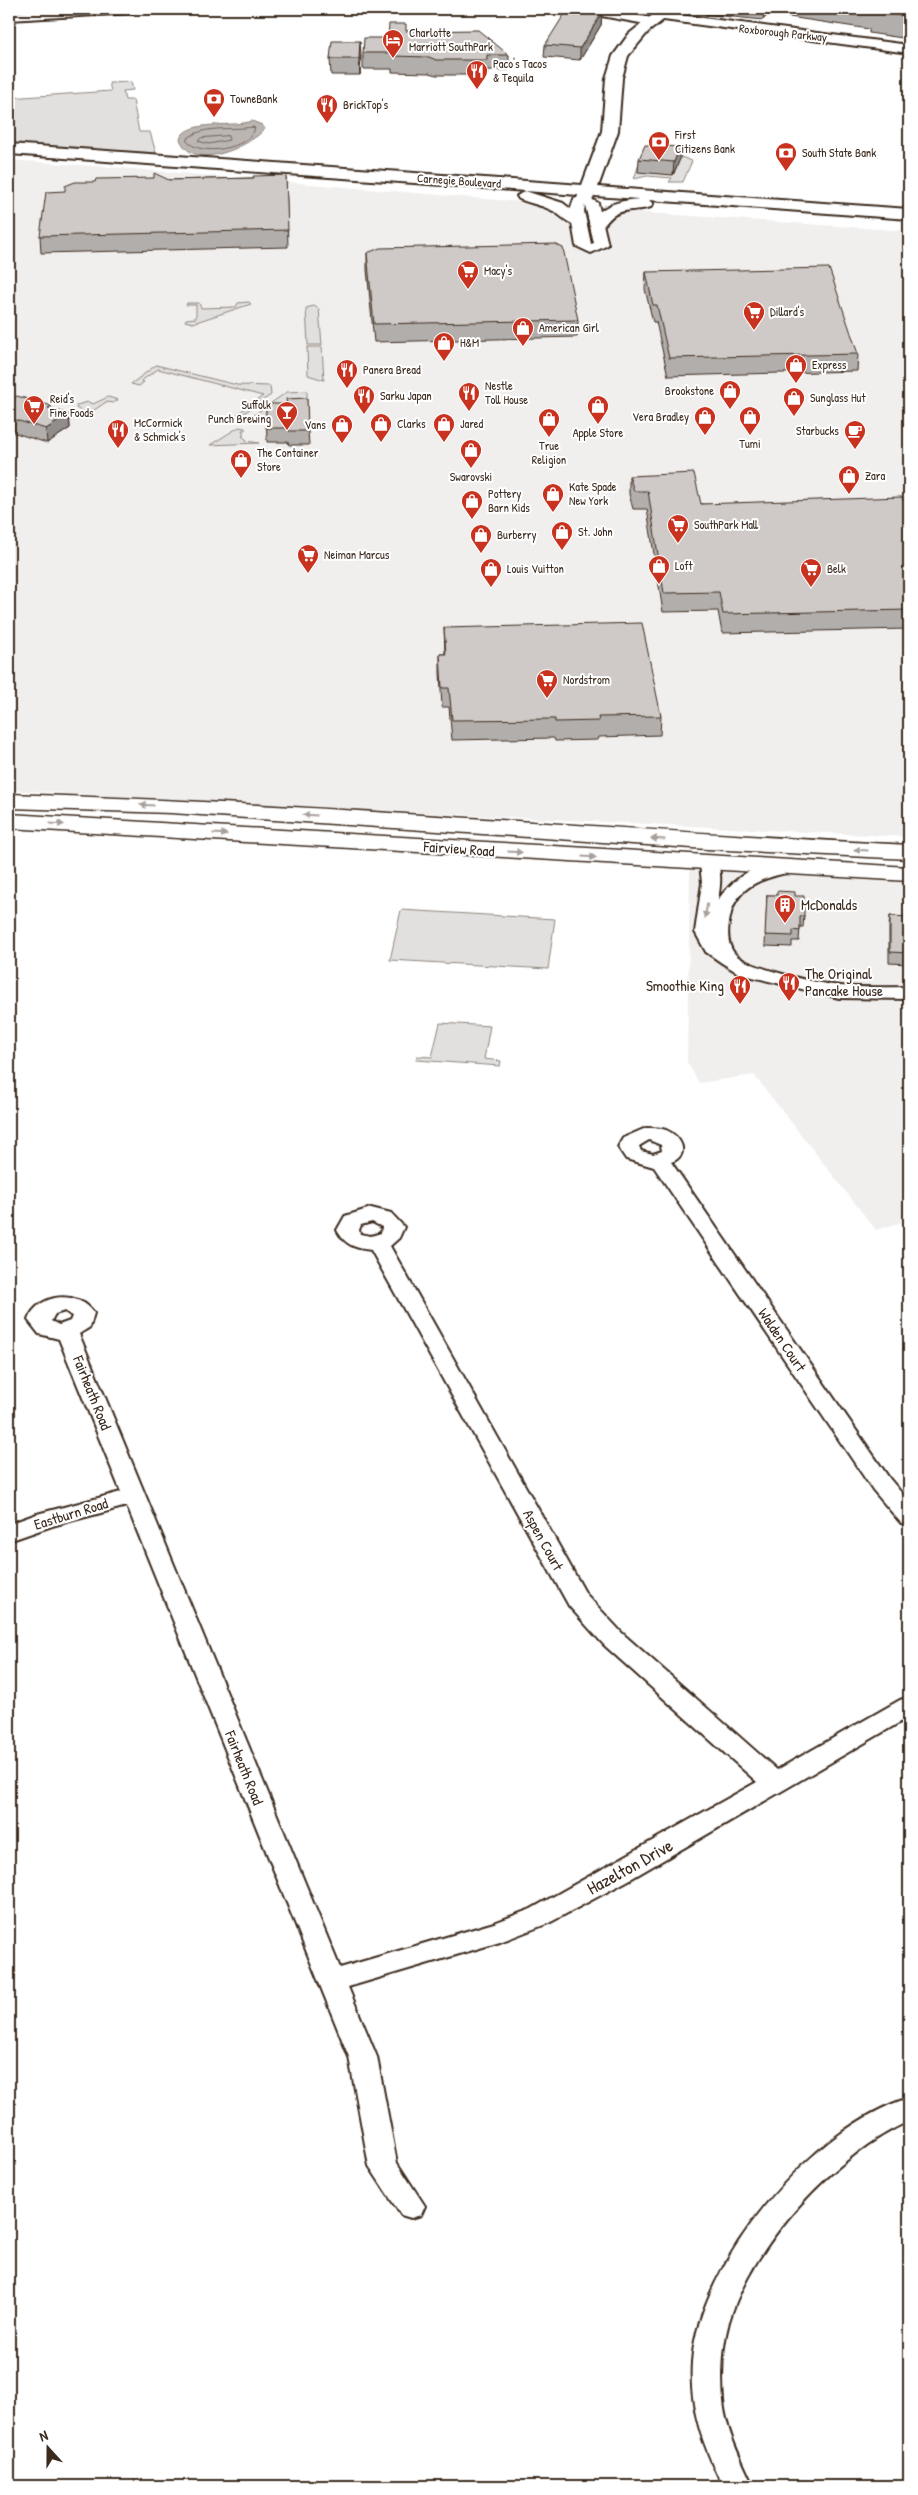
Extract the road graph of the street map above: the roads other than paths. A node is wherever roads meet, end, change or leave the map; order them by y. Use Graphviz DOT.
graph roads {
  1 [pos="132,9"];
  2 [pos="585,9"];
  3 [pos="656,14"];
  4 [pos="9,16"];
  5 [pos="909,49"];
  6 [pos="9,149"];
  7 [pos="9,159"];
  8 [pos="512,194"];
  9 [pos="587,194"];
  10 [pos="656,204"];
  11 [pos="909,214"];
  12 [pos="578,222"];
  13 [pos="909,223"];
  14 [pos="597,224"];
  15 [pos="9,801"];
  16 [pos="9,822"];
  17 [pos="550,831"];
  18 [pos="327,841"];
  19 [pos="909,852"];
  20 [pos="709,863"];
  21 [pos="784,868"];
  22 [pos="909,874"];
  23 [pos="729,959"];
  24 [pos="909,993"];
  25 [pos="660,1160"];
  26 [pos="378,1243"];
  27 [pos="67,1331"];
  28 [pos="134,1496"];
  29 [pos="909,1517"];
  30 [pos="9,1533"];
  31 [pos="909,1706"];
  32 [pos="776,1784"];
  33 [pos="332,1982"];
  34 [pos="909,2109"];
  35 [pos="411,2206"];
  36 [pos="738,2486"];
  1 -- 4 [label="street"];
  2 -- 3 [label="street, Roxborough Parkway"];
  3 -- 5 [label="street, Roxborough Parkway"];
  3 -- 9 [label="street"];
  6 -- 9 [label="street, Carnegie Boulevard"];
  7 -- 8 [label="street, Carnegie Boulevard"];
  8 -- 9 [label="street, Carnegie Boulevard"];
  8 -- 12 [label="street"];
  9 -- 10 [label="street, Carnegie Boulevard"];
  9 -- 11 [label="street, Carnegie Boulevard"];
  9 -- 12 [label="street"];
  9 -- 14 [label="street"];
  10 -- 13 [label="street, Carnegie Boulevard"];
  10 -- 14 [label="street"];
  12 -- 14 [label="street"];
  17 -- 15 [label="main road, Fairview Road, one-way"];
  16 -- 18 [label="main road, Fairview Road, one-way"];
  17 -- 18 [label="main road"];
  19 -- 17 [label="main road, Fairview Road, one-way"];
  18 -- 20 [label="main road, Fairview Road, one-way"];
  20 -- 21 [label="main road, Fairview Road"];
  20 -- 23 [label="street, one-way"];
  21 -- 22 [label="main road, Fairview Road"];
  21 -- 23 [label="street"];
  23 -- 24 [label="street"];
  25 -- 29 [label="street, Walden Court"];
  26 -- 32 [label="street, Aspen Court"];
  27 -- 28 [label="street, Fairheath Road"];
  28 -- 30 [label="street, Eastburn Road"];
  28 -- 33 [label="street, Fairheath Road"];
  31 -- 32 [label="street, Hazelton Drive"];
  32 -- 33 [label="street, Hazelton Drive"];
  33 -- 35 [label="street, Fairheath Road"];
  34 -- 36 [label="street"];
}
